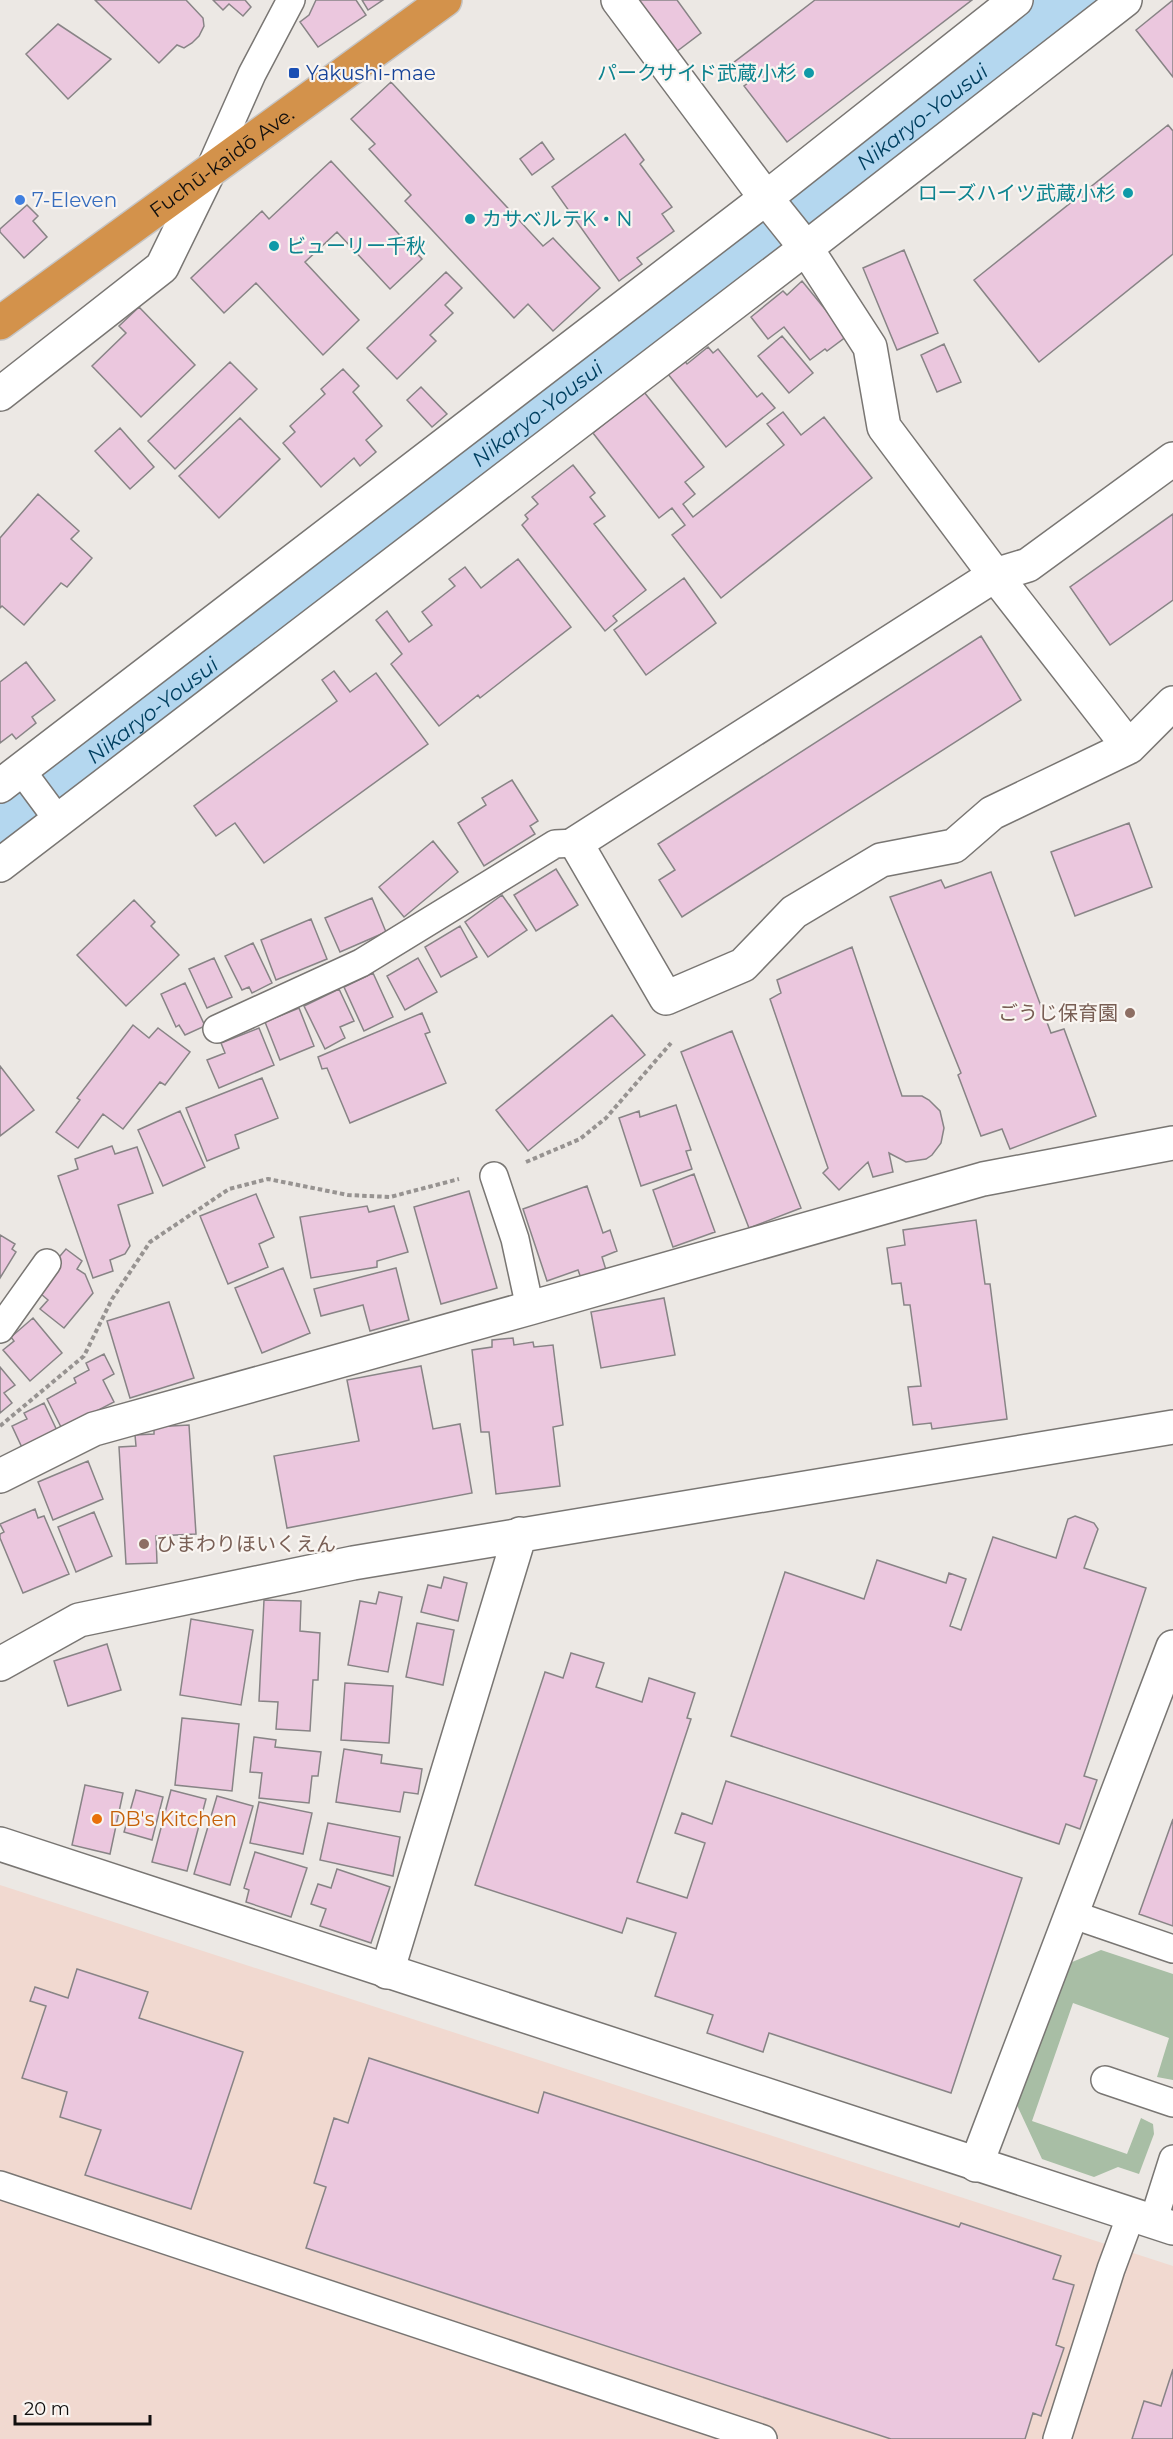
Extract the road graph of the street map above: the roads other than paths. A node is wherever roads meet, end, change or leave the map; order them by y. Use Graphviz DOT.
graph roads {
  1 [pos="291,0"];
  2 [pos="445,0"];
  3 [pos="618,0"];
  4 [pos="1016,0"];
  5 [pos="1125,0"];
  6 [pos="208,173"];
  7 [pos="771,204"];
  8 [pos="801,242"];
  9 [pos="0,323"];
  10 [pos="0,394"];
  11 [pos="1173,459"];
  12 [pos="995,575"];
  13 [pos="1173,703"];
  14 [pos="1129,747"];
  15 [pos="11,778"];
  16 [pos="58,820"];
  17 [pos="576,843"];
  18 [pos="0,865"];
  19 [pos="217,1029"];
  20 [pos="1173,1143"];
  21 [pos="494,1176"];
  22 [pos="47,1263"];
  23 [pos="530,1308"];
  24 [pos="0,1329"];
  25 [pos="1173,1427"];
  26 [pos="0,1476"];
  27 [pos="520,1534"];
  28 [pos="1173,1647"];
  29 [pos="0,1664"];
  30 [pos="0,1844"];
  31 [pos="1071,1914"];
  32 [pos="1173,1949"];
  33 [pos="387,1972"];
  34 [pos="1105,2080"];
  35 [pos="1173,2103"];
  36 [pos="1173,2159"];
  37 [pos="976,2165"];
  38 [pos="0,2186"];
  39 [pos="1152,2222"];
  40 [pos="764,2439"];
  41 [pos="1057,2439"];
  1 -- 6 [label="lane"];
  2 -- 6 [label="highway, Fuchū-kaidō Ave."];
  3 -- 7 [label="street"];
  4 -- 7 [label="street"];
  5 -- 8 [label="street"];
  6 -- 9 [label="highway, Fuchū-kaidō Ave."];
  6 -- 10 [label="street"];
  7 -- 8 [label="street"];
  7 -- 15 [label="street"];
  8 -- 12 [label="street"];
  8 -- 16 [label="street"];
  11 -- 12 [label="street"];
  12 -- 14 [label="street"];
  12 -- 17 [label="street"];
  13 -- 14 [label="street"];
  14 -- 17 [label="street"];
  15 -- 16 [label="lane"];
  16 -- 18 [label="street"];
  17 -- 19 [label="lane"];
  20 -- 23 [label="street"];
  21 -- 23 [label="lane"];
  22 -- 24 [label="lane"];
  23 -- 26 [label="street"];
  25 -- 27 [label="street"];
  27 -- 29 [label="street"];
  27 -- 33 [label="street"];
  28 -- 31 [label="street"];
  30 -- 33 [label="street"];
  31 -- 32 [label="lane"];
  31 -- 37 [label="street"];
  33 -- 37 [label="street"];
  34 -- 35 [label="lane"];
  36 -- 39 [label="lane"];
  37 -- 39 [label="street"];
  38 -- 40 [label="lane"];
  39 -- 41 [label="lane"];
}
